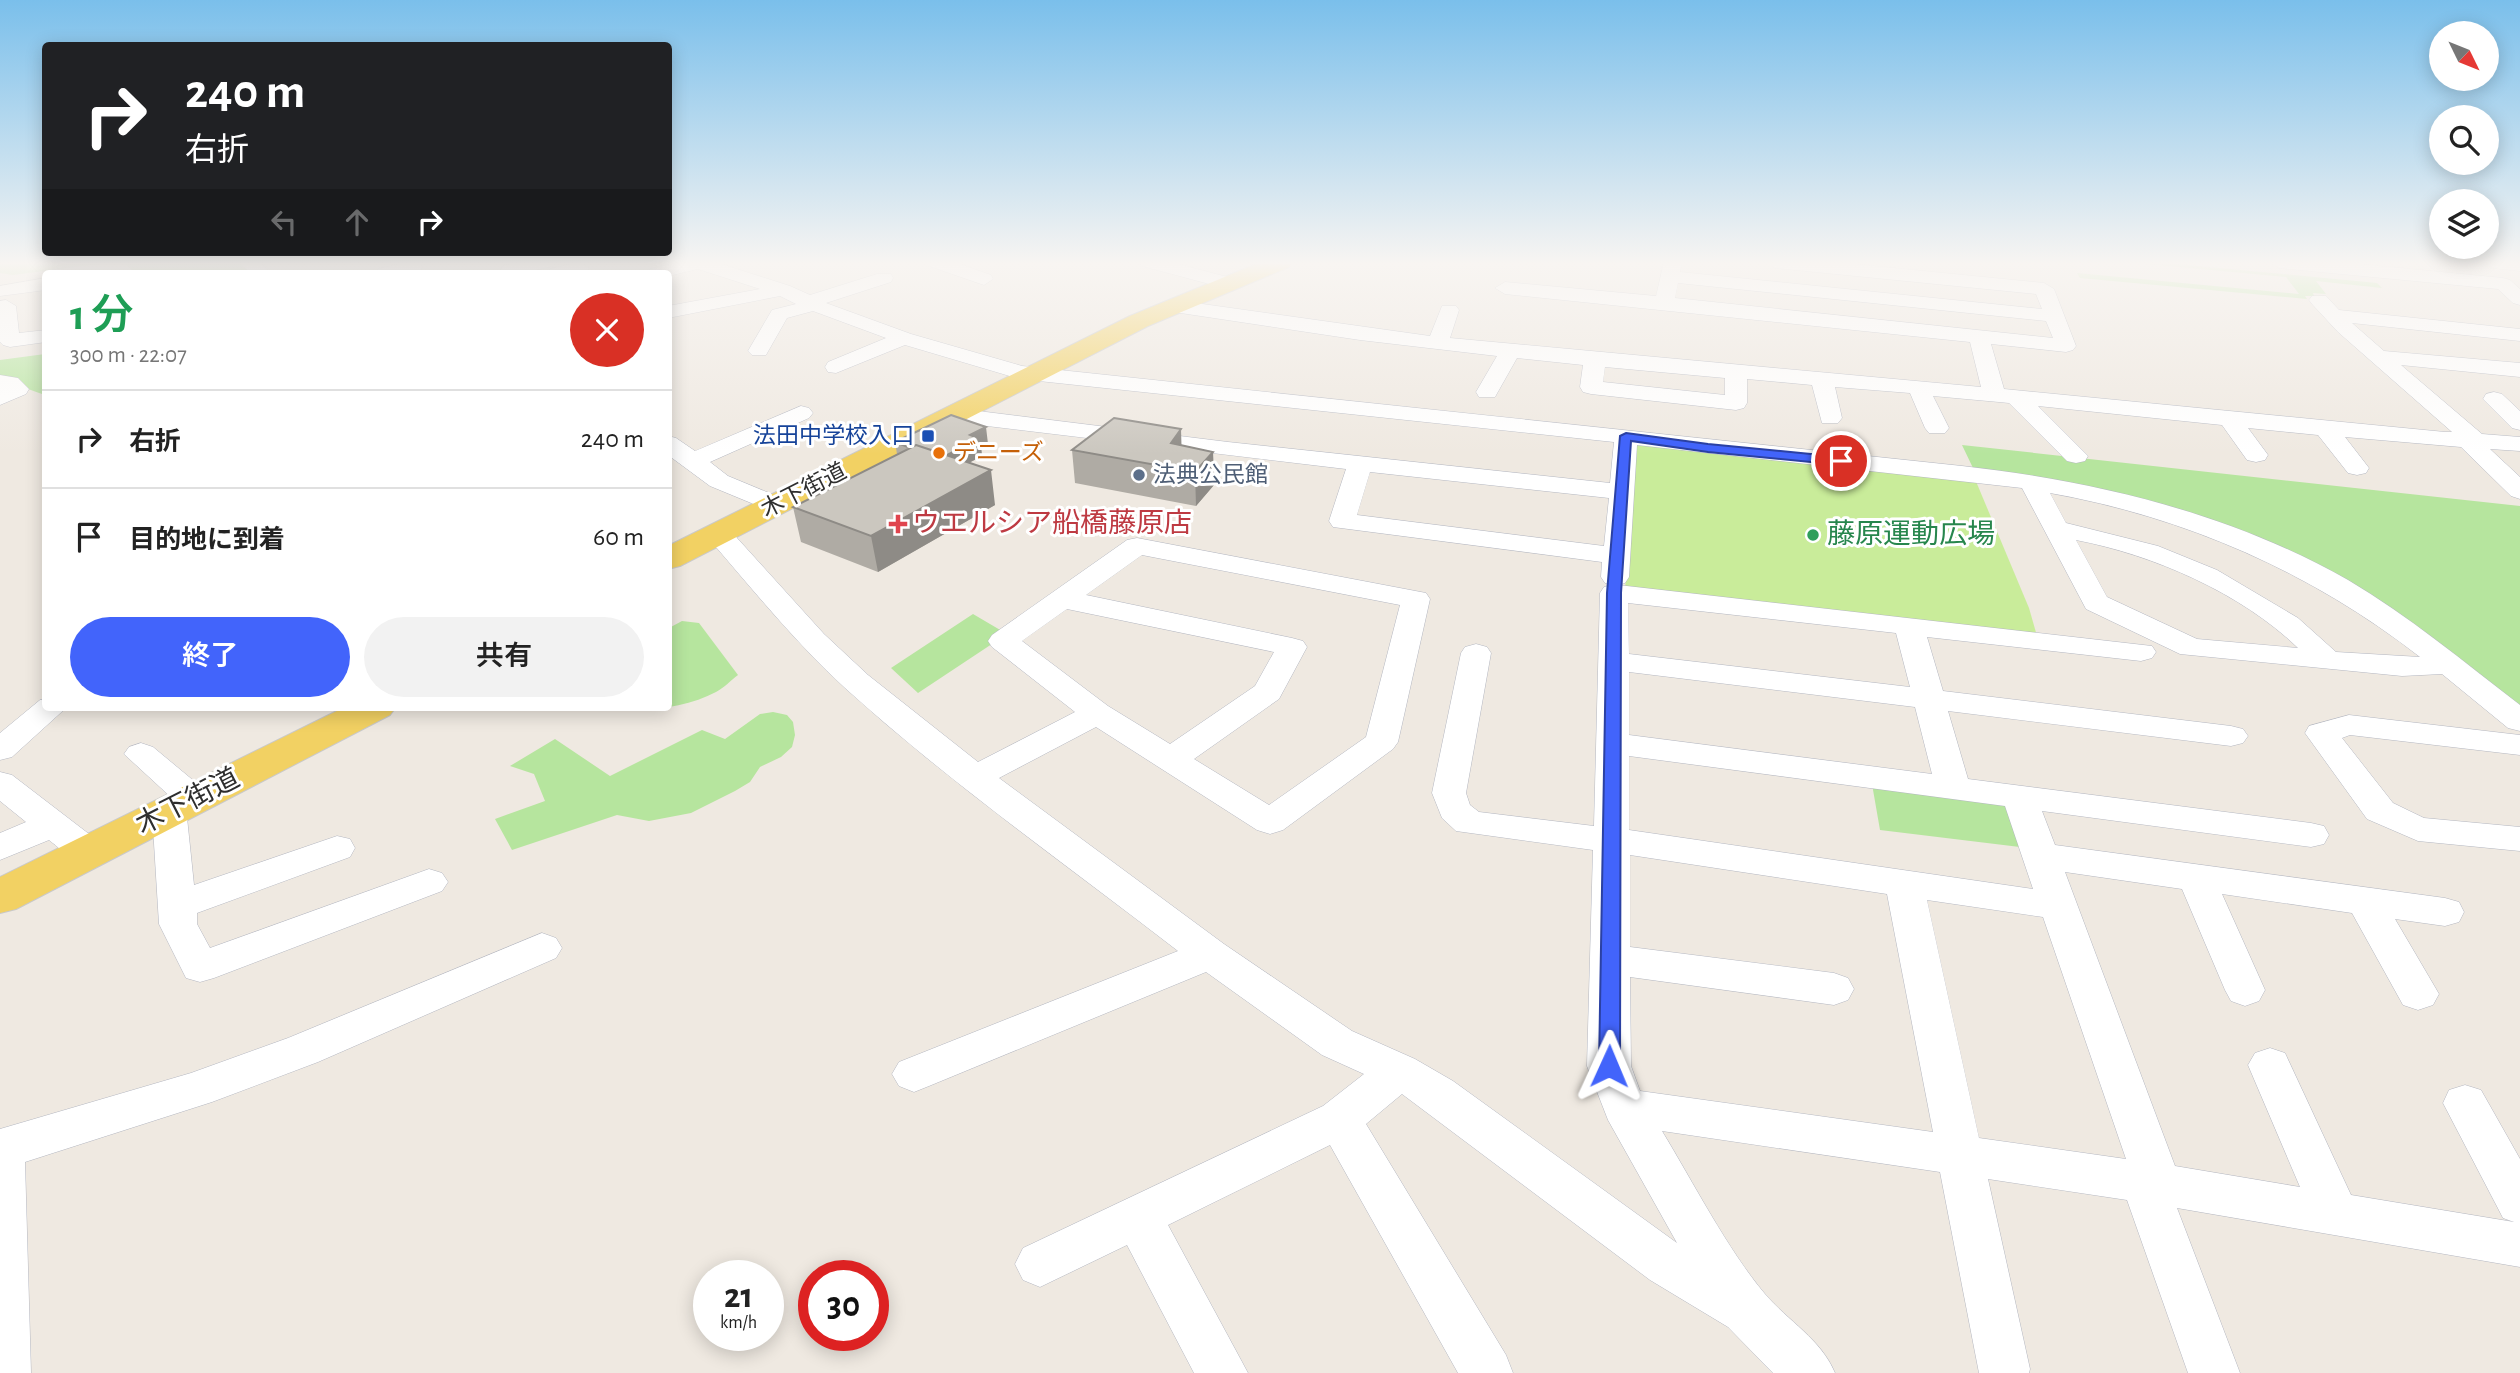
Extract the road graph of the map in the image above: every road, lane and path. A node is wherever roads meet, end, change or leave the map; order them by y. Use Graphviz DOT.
graph roads {
  1 [pos="772,326"];
  2 [pos="872,326"];
  3 [pos="1132,326"];
  4 [pos="1269,326"];
  5 [pos="1443,326"];
  6 [pos="1872,326"];
  7 [pos="2059,326"];
  8 [pos="2347,326"];
  9 [pos="2458,326"];
  10 [pos="2520,335"];
  11 [pos="42,337"];
  12 [pos="904,338"];
  13 [pos="1979,338"];
  14 [pos="5,342"];
  15 [pos="1438,342"];
  16 [pos="1511,350"];
  17 [pos="759,351"];
  18 [pos="2380,357"];
  19 [pos="1595,359"];
  20 [pos="836,367"];
  21 [pos="2520,370"];
  22 [pos="1736,372"];
  23 [pos="1035,373"];
  24 [pos="1822,380"];
  25 [pos="0,383"];
  26 [pos="1918,387"];
  27 [pos="1488,392"];
  28 [pos="2004,395"];
  29 [pos="0,398"];
  30 [pos="2494,400"];
  31 [pos="802,413"];
  32 [pos="954,415"];
  33 [pos="1830,418"];
  34 [pos="2229,418"];
  35 [pos="2520,423"];
  36 [pos="1937,428"];
  37 [pos="2325,428"];
  38 [pos="1626,436"];
  39 [pos="2472,441"];
  40 [pos="2520,444"];
  41 [pos="672,446"];
  42 [pos="2076,456"];
  43 [pos="2256,456"];
  44 [pos="693,461"];
  45 [pos="1360,463"];
  46 [pos="2357,468"];
  47 [pos="2032,482"];
  48 [pos="2520,491"];
  49 [pos="1622,492"];
  50 [pos="776,505"];
  51 [pos="2057,529"];
  52 [pos="719,534"];
  53 [pos="1617,556"];
  54 [pos="672,557"];
  55 [pos="1614,593"];
  56 [pos="1062,599"];
  57 [pos="1909,626"];
  58 [pos="2141,652"];
  59 [pos="1476,653"];
  60 [pos="2327,660"];
  61 [pos="1614,661"];
  62 [pos="2447,665"];
  63 [pos="1928,699"];
  64 [pos="46,711"];
  65 [pos="368,711"];
  66 [pos="1097,713"];
  67 [pos="2520,721"];
  68 [pos="2231,736"];
  69 [pos="1612,743"];
  70 [pos="2520,745"];
  71 [pos="0,750"];
  72 [pos="141,754"];
  73 [pos="1172,759"];
  74 [pos="975,778"];
  75 [pos="0,783"];
  76 [pos="1953,788"];
  77 [pos="2019,797"];
  78 [pos="182,805"];
  79 [pos="53,824"];
  80 [pos="2311,835"];
  81 [pos="2520,839"];
  82 [pos="1612,840"];
  83 [pos="0,848"];
  84 [pos="337,848"];
  85 [pos="89,853"];
  86 [pos="2040,856"];
  87 [pos="2196,878"];
  88 [pos="429,882"];
  89 [pos="1904,883"];
  90 [pos="0,897"];
  91 [pos="2365,901"];
  92 [pos="177,905"];
  93 [pos="2058,905"];
  94 [pos="2445,912"];
  95 [pos="542,948"];
  96 [pos="1210,954"];
  97 [pos="1611,958"];
  98 [pos="1834,989"];
  99 [pos="2245,990"];
  100 [pos="2418,995"];
  101 [pos="2270,1065"];
  102 [pos="1400,1071"];
  103 [pos="914,1074"];
  104 [pos="2465,1103"];
  105 [pos="1624,1107"];
  106 [pos="1339,1119"];
  107 [pos="1,1149"];
  108 [pos="1960,1156"];
  109 [pos="2151,1183"];
  110 [pos="2520,1203"];
  111 [pos="2336,1214"];
  112 [pos="1137,1216"];
  113 [pos="1,1239"];
  114 [pos="2520,1245"];
  115 [pos="1040,1264"];
  116 [pos="1746,1311"];
  117 [pos="2004,1369"];
  118 [pos="5,1373"];
  119 [pos="1222,1373"];
  120 [pos="1487,1373"];
  121 [pos="1809,1373"];
  122 [pos="2214,1373"];
  1 -- 17 [label="street"];
  2 -- 12 [label="street"];
  3 -- 23 [label="main road, 木下街道"];
  4 -- 15 [label="street"];
  5 -- 15 [label="street"];
  6 -- 13 [label="street"];
  7 -- 13 [label="street"];
  8 -- 18 [label="street"];
  9 -- 10 [label="street"];
  11 -- 14 [label="street"];
  12 -- 20 [label="street"];
  12 -- 23 [label="street"];
  13 -- 28 [label="street"];
  15 -- 16 [label="street"];
  16 -- 19 [label="street"];
  16 -- 27 [label="street"];
  18 -- 21 [label="street"];
  18 -- 39 [label="street"];
  19 -- 22 [label="street"];
  19 -- 22 [label="street"];
  22 -- 24 [label="street"];
  23 -- 32 [label="main road, 木下街道"];
  23 -- 38 [label="street"];
  24 -- 26 [label="street"];
  24 -- 33 [label="street"];
  25 -- 29 [label="street"];
  26 -- 28 [label="street"];
  26 -- 36 [label="street"];
  28 -- 34 [label="street"];
  28 -- 42 [label="street"];
  30 -- 35 [label="street"];
  31 -- 44 [label="street"];
  32 -- 45 [label="street"];
  32 -- 50 [label="main road, 木下街道"];
  34 -- 37 [label="street"];
  34 -- 43 [label="street"];
  37 -- 39 [label="street"];
  37 -- 46 [label="street"];
  38 -- 47 [label="street"];
  38 -- 49 [label="street"];
  39 -- 40 [label="street"];
  39 -- 48 [label="street"];
  41 -- 44 [label="street"];
  44 -- 50 [label="street"];
  45 -- 49 [label="street"];
  45 -- 53 [label="street"];
  47 -- 51 [label="street"];
  47 -- 62 [label="street"];
  49 -- 53 [label="street"];
  50 -- 52 [label="main road, 木下街道"];
  51 -- 60 [label="street"];
  51 -- 60 [label="street"];
  52 -- 54 [label="main road, 木下街道"];
  52 -- 74 [label="street"];
  53 -- 55 [label="street"];
  55 -- 57 [label="street"];
  55 -- 61 [label="street"];
  56 -- 66 [label="street"];
  56 -- 73 [label="street"];
  56 -- 73 [label="street"];
  57 -- 58 [label="street"];
  57 -- 63 [label="street"];
  59 -- 82 [label="street"];
  60 -- 62 [label="street"];
  61 -- 63 [label="street"];
  61 -- 69 [label="street"];
  62 -- 67 [label="street"];
  63 -- 68 [label="street"];
  63 -- 76 [label="street"];
  64 -- 71 [label="street"];
  65 -- 78 [label="main road, 木下街道"];
  66 -- 73 [label="street"];
  66 -- 74 [label="street"];
  69 -- 76 [label="street"];
  69 -- 82 [label="street"];
  70 -- 81 [label="street"];
  72 -- 78 [label="street"];
  74 -- 96 [label="street"];
  75 -- 79 [label="street"];
  76 -- 77 [label="street"];
  77 -- 80 [label="street"];
  77 -- 86 [label="street"];
  78 -- 85 [label="main road, 木下街道"];
  78 -- 92 [label="street"];
  79 -- 83 [label="street"];
  79 -- 85 [label="street"];
  82 -- 89 [label="street"];
  82 -- 97 [label="street"];
  84 -- 92 [label="street"];
  85 -- 90 [label="main road, 木下街道"];
  86 -- 87 [label="street"];
  86 -- 93 [label="street"];
  87 -- 91 [label="street"];
  87 -- 99 [label="street"];
  88 -- 92 [label="street"];
  89 -- 93 [label="street"];
  89 -- 108 [label="street"];
  91 -- 94 [label="street"];
  91 -- 100 [label="street"];
  93 -- 109 [label="street"];
  95 -- 107 [label="street"];
  96 -- 102 [label="street"];
  96 -- 103 [label="street"];
  97 -- 98 [label="street"];
  97 -- 105 [label="street"];
  101 -- 111 [label="street"];
  102 -- 106 [label="street"];
  102 -- 116 [label="street"];
  104 -- 110 [label="street"];
  105 -- 108 [label="street"];
  105 -- 116 [label="street"];
  106 -- 112 [label="street"];
  106 -- 120 [label="street"];
  107 -- 113 [label="street"];
  108 -- 109 [label="street"];
  108 -- 117 [label="street"];
  109 -- 111 [label="street"];
  109 -- 122 [label="street"];
  111 -- 114 [label="street"];
  112 -- 115 [label="street"];
  112 -- 119 [label="street"];
  113 -- 118 [label="street"];
  116 -- 121 [label="street"];
}
